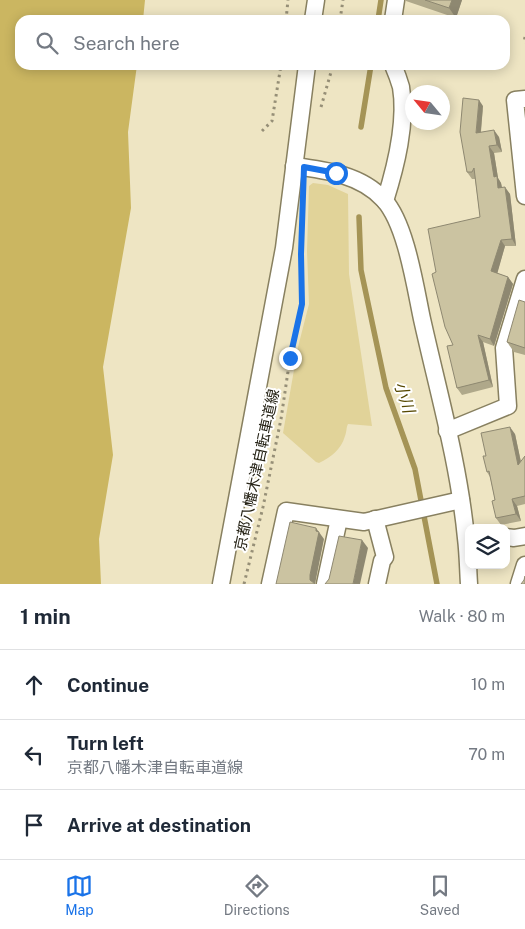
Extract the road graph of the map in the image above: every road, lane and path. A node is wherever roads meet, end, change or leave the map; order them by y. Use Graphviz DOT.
graph roads {
  1 [pos="288,0"];
  2 [pos="316,0"];
  3 [pos="343,0"];
  4 [pos="396,0"];
  5 [pos="286,15"];
  6 [pos="314,15"];
  7 [pos="341,15"];
  8 [pos="394,15"];
  9 [pos="525,37"];
  10 [pos="525,43"];
  11 [pos="280,70"];
  12 [pos="306,70"];
  13 [pos="332,70"];
  14 [pos="395,70"];
  15 [pos="525,99"];
  16 [pos="320,110"];
  17 [pos="262,131"];
  18 [pos="294,166"];
  19 [pos="525,196"];
  20 [pos="385,201"];
  21 [pos="301,254"];
  22 [pos="525,279"];
  23 [pos="447,432"];
  24 [pos="461,500"];
  25 [pos="339,518"];
  26 [pos="375,519"];
  27 [pos="465,524"];
  28 [pos="525,536"];
  29 [pos="510,538"];
  30 [pos="525,566"];
  31 [pos="469,569"];
  32 [pos="221,584"];
  33 [pos="244,584"];
  34 [pos="270,584"];
  35 [pos="325,584"];
  36 [pos="377,584"];
  37 [pos="469,584"];
  38 [pos="519,584"];
  1 -- 5 [label="path"];
  2 -- 6 [label="street"];
  3 -- 7 [label="path"];
  4 -- 8 [label="street"];
  9 -- 10 [label="path"];
  11 -- 17 [label="path"];
  12 -- 18 [label="street"];
  13 -- 16 [label="path"];
  14 -- 20 [label="street"];
  15 -- 19 [label="street"];
  18 -- 20 [label="street"];
  18 -- 32 [label="street"];
  20 -- 23 [label="street"];
  21 -- 33 [label="path, 京都八幡木津自転車道線"];
  22 -- 23 [label="street"];
  23 -- 24 [label="street"];
  24 -- 26 [label="street"];
  24 -- 27 [label="street"];
  25 -- 26 [label="street"];
  25 -- 34 [label="street"];
  25 -- 35 [label="street"];
  26 -- 36 [label="street"];
  28 -- 29 [label="street"];
  30 -- 38 [label="street"];
  31 -- 37 [label="street"];
}
